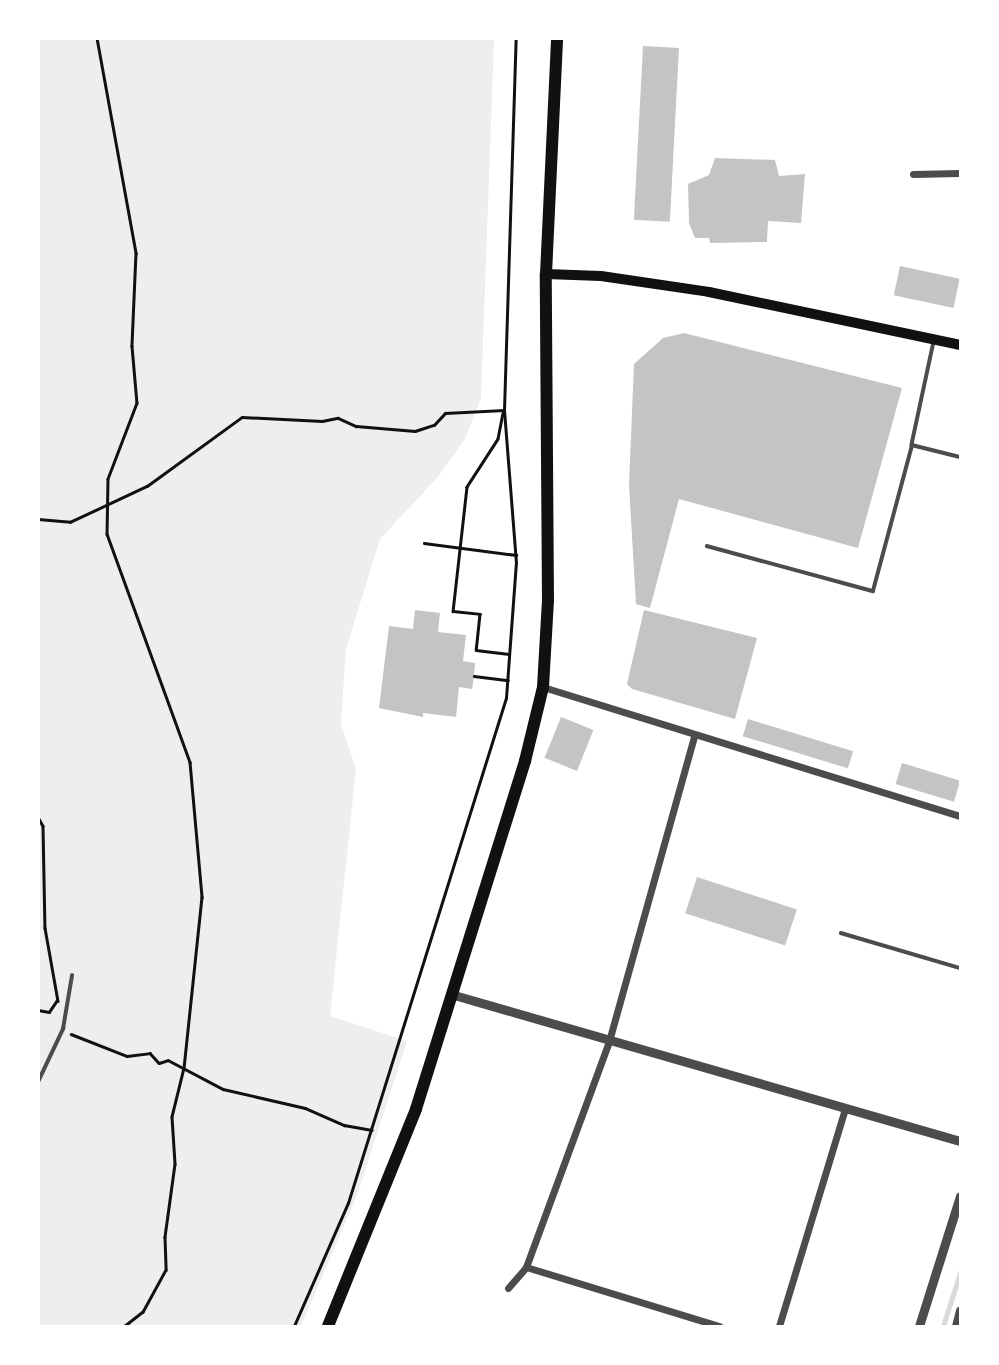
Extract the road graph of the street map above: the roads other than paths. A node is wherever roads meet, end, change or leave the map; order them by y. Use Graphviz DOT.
graph roads {
  1 [pos="556,38"];
  2 [pos="961,173"];
  3 [pos="913,174"];
  4 [pos="546,274"];
  5 [pos="935,339"];
  6 [pos="961,345"];
  7 [pos="912,445"];
  8 [pos="960,457"];
  9 [pos="707,546"];
  10 [pos="543,687"];
  11 [pos="694,737"];
  12 [pos="961,816"];
  13 [pos="841,933"];
  14 [pos="961,968"];
  15 [pos="72,976"];
  16 [pos="454,995"];
  17 [pos="609,1041"];
  18 [pos="38,1082"];
  19 [pos="845,1109"];
  20 [pos="961,1141"];
  21 [pos="961,1195"];
  22 [pos="526,1267"];
  23 [pos="508,1288"];
  24 [pos="961,1310"];
  25 [pos="328,1326"];
  26 [pos="719,1326"];
  27 [pos="779,1326"];
  28 [pos="919,1326"];
  29 [pos="956,1326"];
  1 -- 4 [label="main road"];
  2 -- 3 [label="street"];
  4 -- 5 [label="main road"];
  4 -- 10 [label="main road"];
  5 -- 6 [label="main road"];
  5 -- 7 [label="lane"];
  7 -- 8 [label="lane"];
  7 -- 9 [label="lane"];
  10 -- 11 [label="street"];
  10 -- 16 [label="main road"];
  11 -- 12 [label="street"];
  11 -- 17 [label="street"];
  13 -- 14 [label="lane"];
  15 -- 18 [label="lane"];
  16 -- 17 [label="street"];
  16 -- 25 [label="main road"];
  17 -- 19 [label="street"];
  17 -- 22 [label="street"];
  19 -- 20 [label="street"];
  19 -- 27 [label="street"];
  21 -- 28 [label="street"];
  22 -- 23 [label="street"];
  22 -- 26 [label="street"];
  24 -- 29 [label="street"];
}
